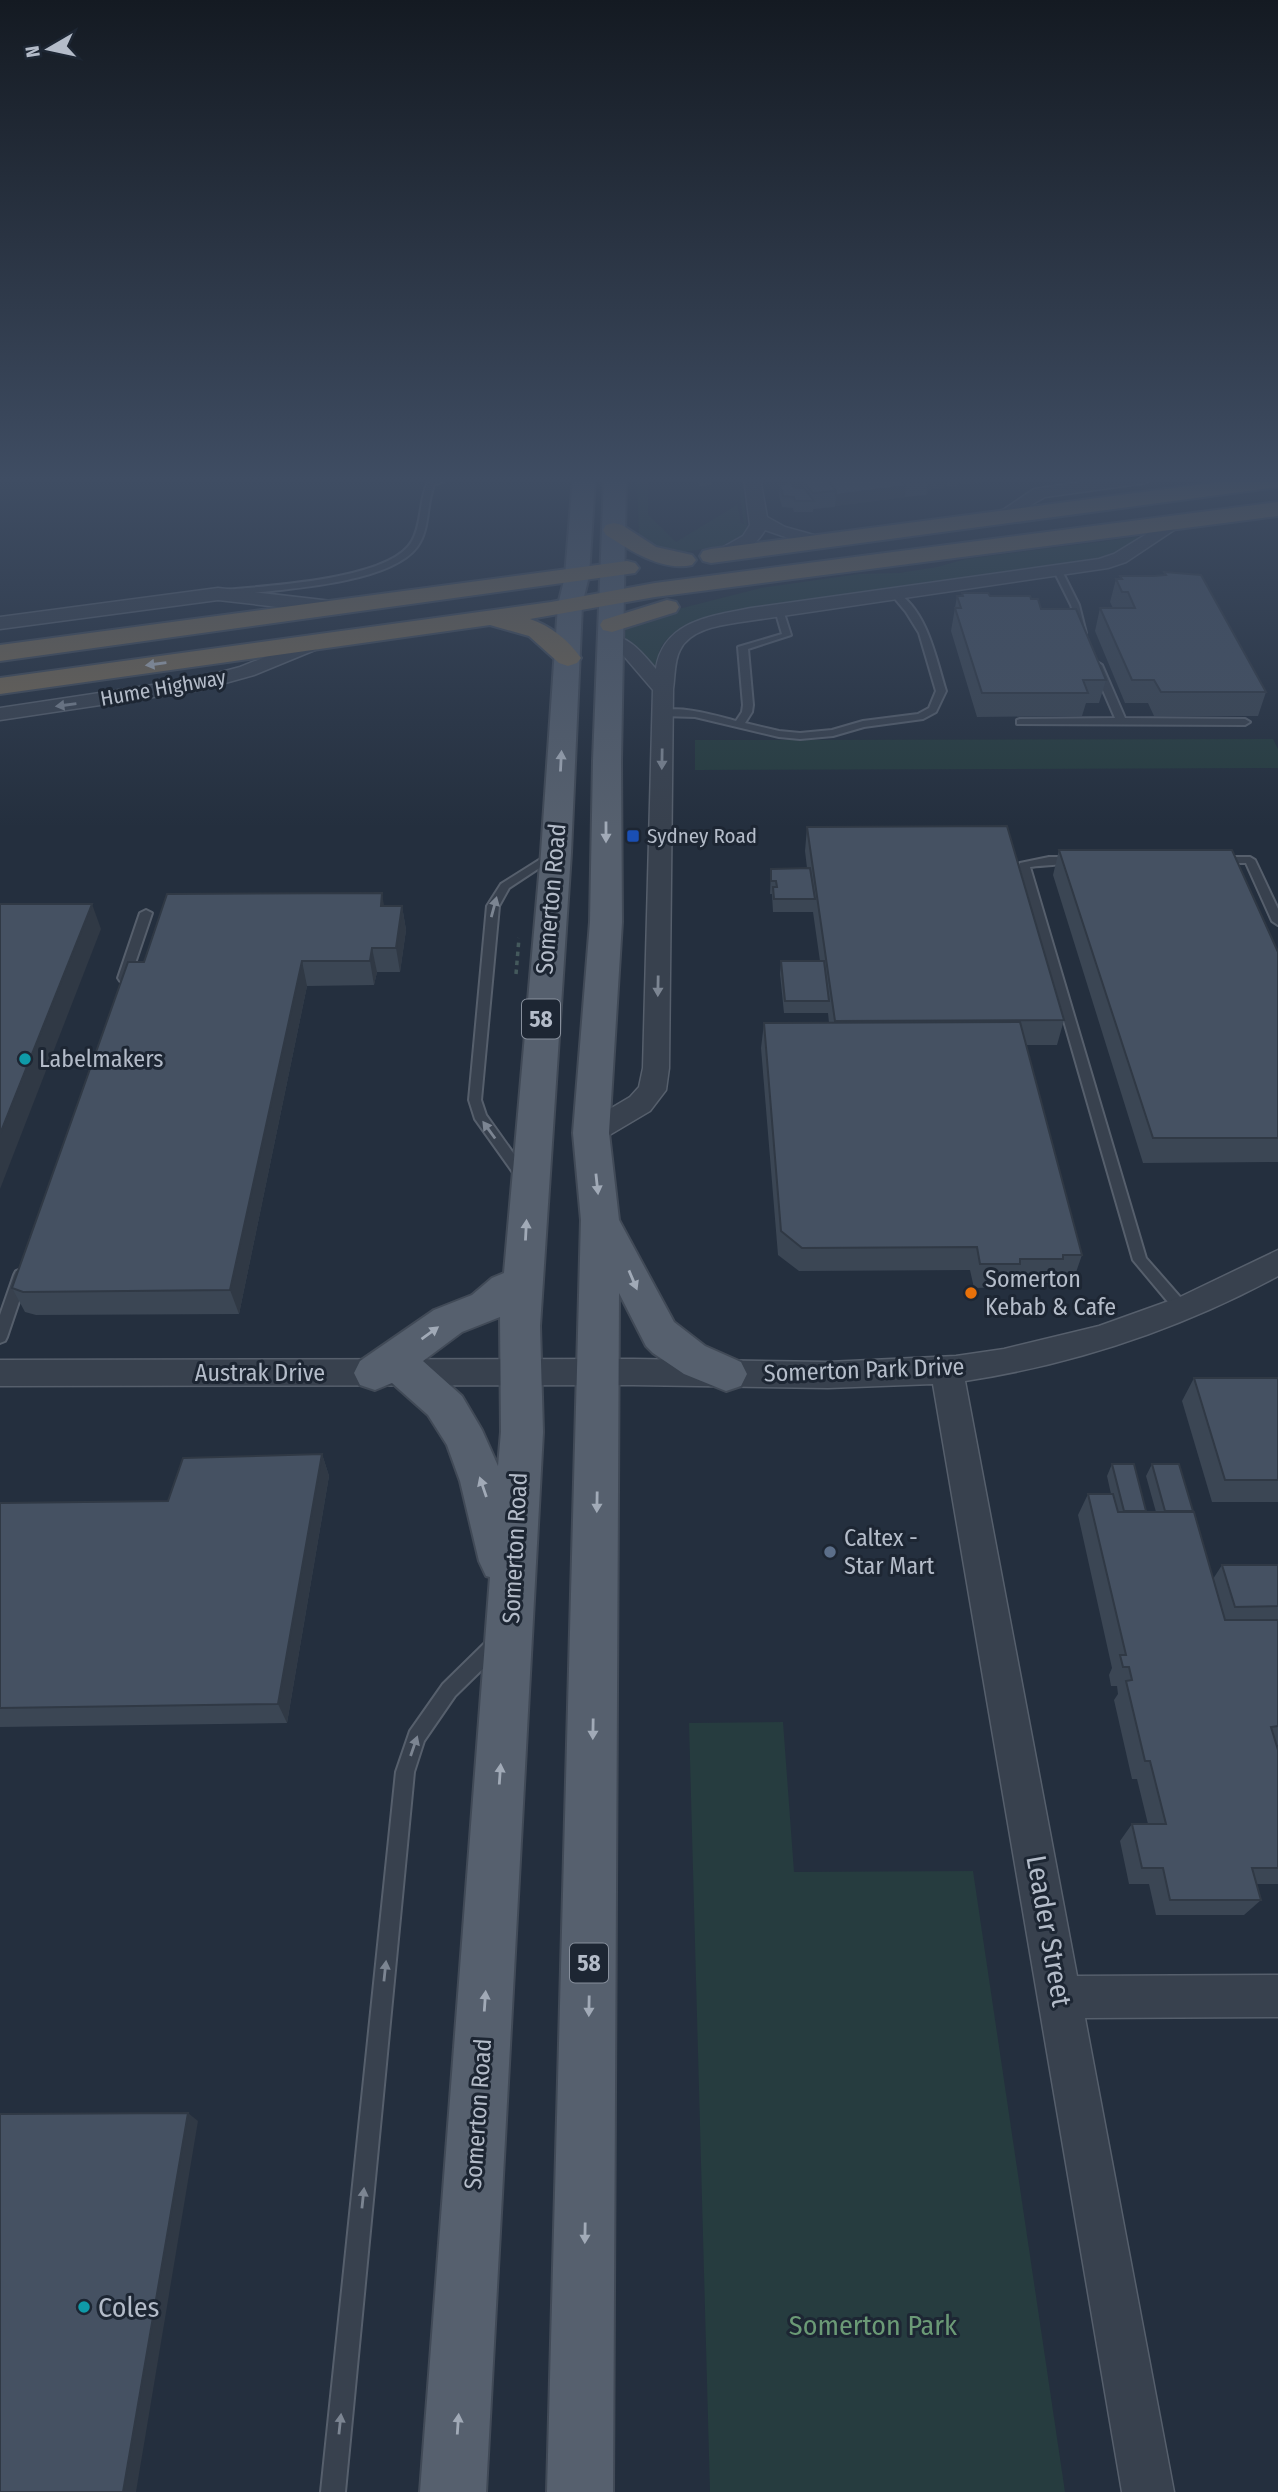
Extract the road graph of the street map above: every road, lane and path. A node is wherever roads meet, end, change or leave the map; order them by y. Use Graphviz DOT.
graph roads {
  1 [pos="216,594"];
  2 [pos="221,594"];
  3 [pos="441,594"];
  4 [pos="573,594"];
  5 [pos="630,594"];
  6 [pos="714,594"];
  7 [pos="893,594"];
  8 [pos="895,594"];
  9 [pos="1070,594"];
  10 [pos="611,597"];
  11 [pos="570,605"];
  12 [pos="340,608"];
  13 [pos="779,610"];
  14 [pos="480,618"];
  15 [pos="0,623"];
  16 [pos="611,633"];
  17 [pos="320,641"];
  18 [pos="1088,645"];
  19 [pos="0,653"];
  20 [pos="1094,657"];
  21 [pos="568,658"];
  22 [pos="0,686"];
  23 [pos="663,689"];
  24 [pos="662,713"];
  25 [pos="0,714"];
  26 [pos="1121,721"];
  27 [pos="1020,722"];
  28 [pos="1245,722"];
  29 [pos="739,724"];
  30 [pos="556,853"];
  31 [pos="1089,860"];
  32 [pos="1210,860"];
  33 [pos="146,913"];
  34 [pos="1278,921"];
  35 [pos="119,992"];
  36 [pos="591,1133"];
  37 [pos="529,1185"];
  38 [pos="600,1220"];
  39 [pos="28,1256"];
  40 [pos="1278,1262"];
  41 [pos="523,1282"];
  42 [pos="1183,1310"];
  43 [pos="0,1337"];
  44 [pos="947,1370"];
  45 [pos="391,1372"];
  46 [pos="598,1372"];
  47 [pos="0,1373"];
  48 [pos="521,1373"];
  49 [pos="726,1374"];
  50 [pos="511,1615"];
  51 [pos="1278,1996"];
  52 [pos="1061,1997"];
  53 [pos="333,2492"];
  54 [pos="453,2492"];
  55 [pos="580,2492"];
  56 [pos="1148,2492"];
  1 -- 15 [label="street"];
  2 -- 12 [label="street"];
  3 -- 12 [label="highway"];
  4 -- 11 [label="main road, 58"];
  5 -- 10 [label="highway"];
  6 -- 16 [label="highway"];
  7 -- 13 [label="street"];
  8 -- 29 [label="lane"];
  9 -- 18 [label="lane"];
  10 -- 11 [label="highway, Hume Highway"];
  10 -- 16 [label="main road, Somerton Road / 58"];
  11 -- 14 [label="highway, Hume Highway"];
  11 -- 21 [label="main road, Somerton Road / 58"];
  12 -- 19 [label="highway"];
  13 -- 23 [label="street"];
  13 -- 29 [label="lane"];
  14 -- 17 [label="highway, Hume Highway"];
  14 -- 21 [label="highway"];
  16 -- 23 [label="street"];
  16 -- 36 [label="main road, Somerton Road / 58, one-way"];
  17 -- 22 [label="highway, Hume Highway, one-way"];
  17 -- 25 [label="street, Hume Highway, one-way"];
  20 -- 26 [label="lane"];
  30 -- 21 [label="main road, Somerton Road / 58, one-way"];
  23 -- 24 [label="street"];
  24 -- 29 [label="lane"];
  24 -- 36 [label="street, one-way"];
  26 -- 27 [label="lane"];
  26 -- 28 [label="lane"];
  30 -- 37 [label="main road, Somerton Road / 58"];
  37 -- 30 [label="lane, one-way"];
  31 -- 42 [label="lane"];
  32 -- 34 [label="lane"];
  33 -- 35 [label="lane"];
  36 -- 38 [label="main road, Somerton Road / 58, one-way"];
  41 -- 37 [label="main road, Somerton Road / 58, one-way"];
  38 -- 46 [label="main road, Somerton Road / 58"];
  38 -- 49 [label="main road, one-way"];
  39 -- 43 [label="lane"];
  40 -- 42 [label="street, Somerton Park Drive"];
  45 -- 41 [label="main road, one-way"];
  41 -- 48 [label="main road, Somerton Road / 58"];
  42 -- 44 [label="street, Somerton Park Drive"];
  44 -- 49 [label="street, Somerton Park Drive"];
  44 -- 52 [label="street, Leader Street"];
  45 -- 47 [label="street, Austrak Drive"];
  45 -- 48 [label="street, Austrak Drive"];
  50 -- 45 [label="main road, one-way"];
  46 -- 48 [label="street, Somerton Park Drive"];
  46 -- 49 [label="street, Somerton Park Drive"];
  46 -- 55 [label="main road, Somerton Road / 58, one-way"];
  48 -- 50 [label="main road, Somerton Road / 58"];
  53 -- 50 [label="lane, one-way"];
  54 -- 50 [label="main road, Somerton Road / 58, one-way"];
  51 -- 52 [label="street"];
  52 -- 56 [label="street, Leader Street"];
}
